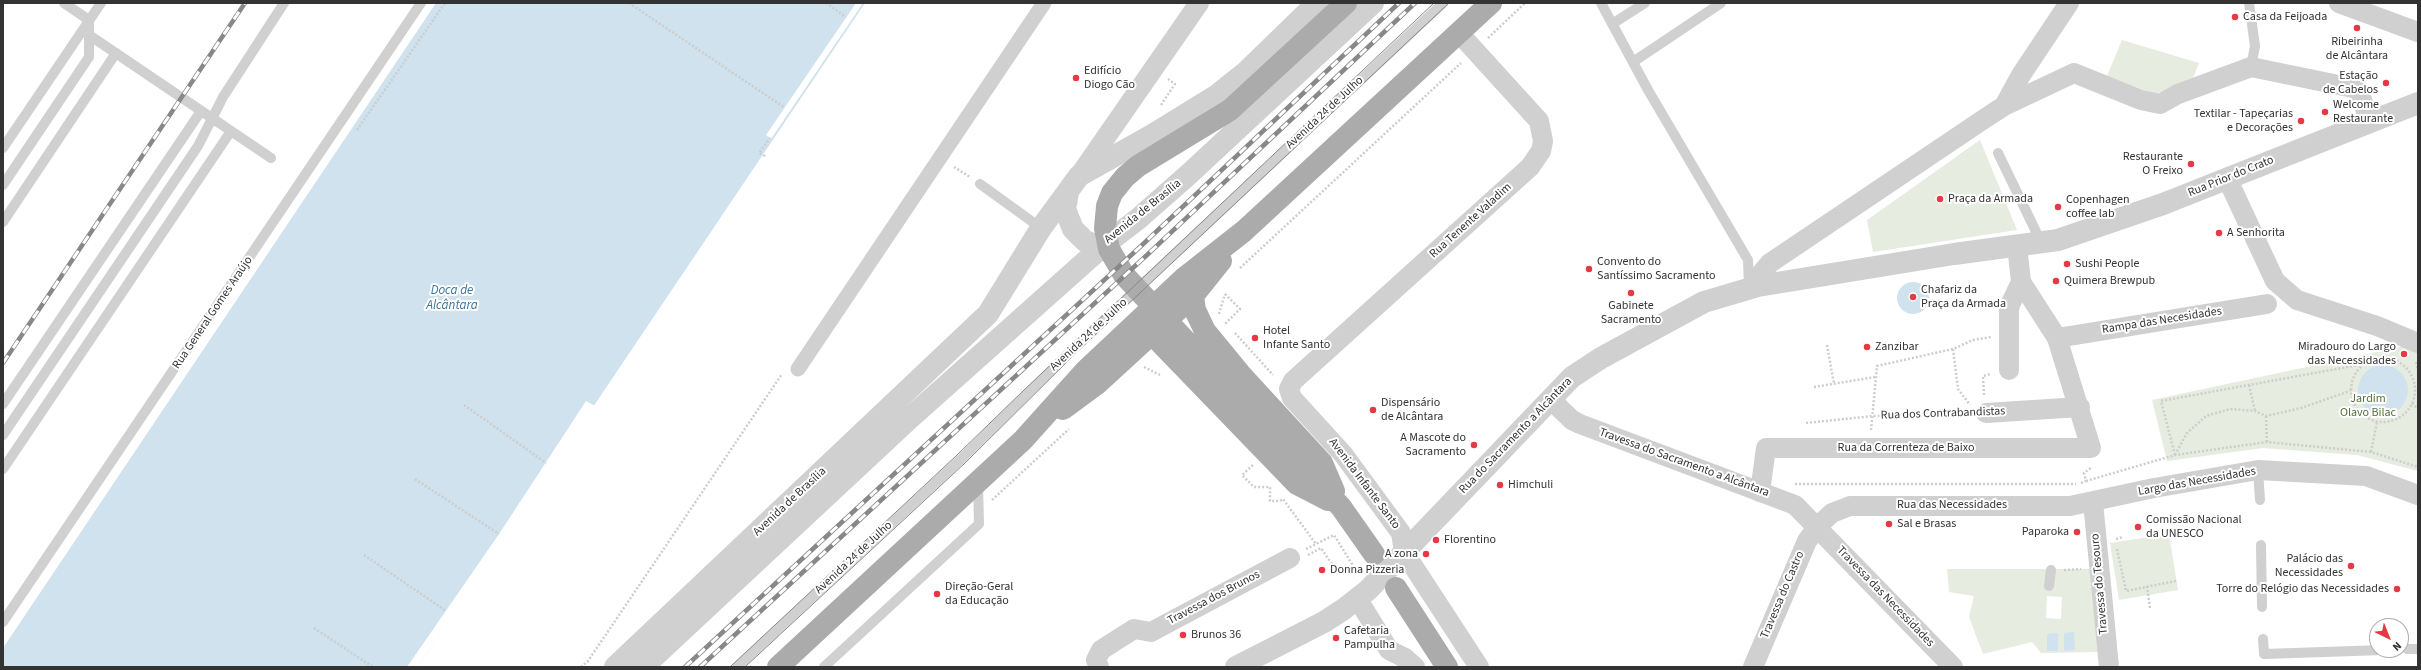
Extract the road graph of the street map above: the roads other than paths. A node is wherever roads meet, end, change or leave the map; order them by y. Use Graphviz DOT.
graph roads {
  1 [pos="64,3"];
  2 [pos="101,3"];
  3 [pos="284,3"];
  4 [pos="421,3"];
  5 [pos="1044,3"];
  6 [pos="1199,3"];
  7 [pos="1317,3"];
  8 [pos="1346,3"];
  9 [pos="1373,3"];
  10 [pos="1443,3"];
  11 [pos="1491,3"];
  12 [pos="1601,3"];
  13 [pos="1645,3"];
  14 [pos="1721,3"];
  15 [pos="2069,3"];
  16 [pos="2249,3"];
  17 [pos="2339,3"];
  18 [pos="89,20"];
  19 [pos="1612,24"];
  20 [pos="2418,32"];
  21 [pos="1459,33"];
  22 [pos="89,35"];
  23 [pos="116,53"];
  24 [pos="1633,62"];
  25 [pos="2251,67"];
  26 [pos="2418,102"];
  27 [pos="2004,106"];
  28 [pos="201,111"];
  29 [pos="212,119"];
  30 [pos="2370,122"];
  31 [pos="231,131"];
  32 [pos="3,148"];
  33 [pos="1998,153"];
  34 [pos="271,158"];
  35 [pos="2227,178"];
  36 [pos="980,184"];
  37 [pos="1073,184"];
  38 [pos="3,185"];
  39 [pos="3,222"];
  40 [pos="1042,228"];
  41 [pos="2040,242"];
  42 [pos="1104,245"];
  43 [pos="2018,245"];
  44 [pos="1748,260"];
  45 [pos="1770,263"];
  46 [pos="2021,282"];
  47 [pos="1188,287"];
  48 [pos="1749,288"];
  49 [pos="2267,304"];
  50 [pos="1152,334"];
  51 [pos="2057,338"];
  52 [pos="2418,343"];
  53 [pos="791,369"];
  54 [pos="2009,370"];
  55 [pos="1289,389"];
  56 [pos="1550,399"];
  57 [pos="3,404"];
  58 [pos="2080,407"];
  59 [pos="903,410"];
  60 [pos="1981,413"];
  61 [pos="3,435"];
  62 [pos="1023,440"];
  63 [pos="3,469"];
  64 [pos="2258,470"];
  65 [pos="978,481"];
  66 [pos="1760,492"];
  67 [pos="2418,495"];
  68 [pos="2260,500"];
  69 [pos="2093,502"];
  70 [pos="1341,507"];
  71 [pos="1818,526"];
  72 [pos="2261,545"];
  73 [pos="1404,552"];
  74 [pos="1374,554"];
  75 [pos="1290,558"];
  76 [pos="2051,570"];
  77 [pos="2049,586"];
  78 [pos="1361,587"];
  79 [pos="1396,588"];
  80 [pos="2262,607"];
  81 [pos="690,610"];
  82 [pos="3,622"];
  83 [pos="2263,640"];
  84 [pos="2369,650"];
  85 [pos="1388,659"];
  86 [pos="615,667"];
  87 [pos="643,667"];
  88 [pos="737,667"];
  89 [pos="778,667"];
  90 [pos="824,667"];
  91 [pos="1099,667"];
  92 [pos="1236,667"];
  93 [pos="1415,667"];
  94 [pos="1447,667"];
  95 [pos="1479,667"];
  96 [pos="1753,667"];
  97 [pos="1953,667"];
  98 [pos="2109,667"];
  1 -- 18 [label="lane"];
  2 -- 18 [label="lane"];
  3 -- 29 [label="lane"];
  4 -- 82 [label="lane, Rua General Gomes Araújo"];
  5 -- 53 [label="street"];
  6 -- 37 [label="street"];
  7 -- 37 [label="street, Avenida de Brasília"];
  8 -- 70 [label="main road"];
  9 -- 42 [label="street, Avenida de Brasília"];
  10 -- 88 [label="lane, Avenida 24 de Julho"];
  11 -- 21 [label="main road, Avenida 24 de Julho"];
  12 -- 19 [label="lane"];
  13 -- 19 [label="lane"];
  14 -- 24 [label="lane"];
  15 -- 27 [label="street"];
  16 -- 25 [label="lane"];
  17 -- 20 [label="street"];
  18 -- 22 [label="lane"];
  18 -- 32 [label="lane"];
  19 -- 24 [label="lane"];
  21 -- 47 [label="main road, Avenida 24 de Julho"];
  21 -- 55 [label="street, Rua Tenente Valadim"];
  22 -- 23 [label="lane"];
  22 -- 38 [label="lane"];
  23 -- 28 [label="lane"];
  23 -- 39 [label="lane"];
  24 -- 44 [label="lane"];
  25 -- 27 [label="street"];
  25 -- 30 [label="street"];
  26 -- 30 [label="street, Rua Prior do Crato"];
  27 -- 45 [label="street"];
  28 -- 29 [label="lane"];
  28 -- 57 [label="lane"];
  29 -- 31 [label="lane"];
  29 -- 61 [label="lane"];
  30 -- 35 [label="street, Rua Prior do Crato"];
  31 -- 34 [label="lane"];
  31 -- 63 [label="lane"];
  33 -- 41 [label="lane"];
  35 -- 41 [label="street, Rua Prior do Crato"];
  35 -- 52 [label="street"];
  36 -- 40 [label="lane"];
  37 -- 40 [label="street, Avenida de Brasília"];
  37 -- 42 [label="street"];
  40 -- 59 [label="street, Avenida de Brasília"];
  41 -- 43 [label="street"];
  42 -- 59 [label="street, Avenida de Brasília"];
  43 -- 46 [label="street"];
  43 -- 48 [label="street"];
  44 -- 45 [label="lane"];
  44 -- 48 [label="lane"];
  45 -- 48 [label="street"];
  46 -- 51 [label="street"];
  46 -- 54 [label="street"];
  47 -- 50 [label="main road, Avenida 24 de Julho"];
  47 -- 62 [label="main road, Avenida 24 de Julho"];
  47 -- 70 [label="main road"];
  48 -- 56 [label="street, Rua do Sacramento a Alcântara"];
  49 -- 51 [label="street, Rampa das Necesidades"];
  50 -- 62 [label="main road, Avenida 24 de Julho"];
  50 -- 70 [label="main road"];
  51 -- 58 [label="street"];
  55 -- 73 [label="street, Avenida Infante Santo"];
  56 -- 66 [label="street, Travessa do Sacramento a Alcântara"];
  56 -- 73 [label="street, Rua do Sacramento a Alcântara"];
  58 -- 60 [label="street, Rua dos Contrabandistas"];
  58 -- 66 [label="street, Rua da Correnteza de Baixo"];
  59 -- 81 [label="street, Avenida de Brasília"];
  62 -- 65 [label="main road, Avenida 24 de Julho"];
  64 -- 67 [label="street, Largo das Necessidades"];
  64 -- 68 [label="lane"];
  64 -- 69 [label="street, Largo das Necessidades"];
  65 -- 89 [label="main road, Avenida 24 de Julho"];
  65 -- 90 [label="lane"];
  66 -- 71 [label="street, Travessa do Sacramento a Alcântara"];
  69 -- 71 [label="street, Rua das Necessidades"];
  69 -- 98 [label="street, Travessa do Tesouro"];
  70 -- 74 [label="main road"];
  71 -- 96 [label="street, Travessa do Castro"];
  71 -- 97 [label="street, Travessa das Necessidades"];
  72 -- 80 [label="lane"];
  73 -- 78 [label="street, Rua do Sacramento a Alcântara"];
  73 -- 95 [label="street, Avenida Infante Santo"];
  75 -- 91 [label="street, Travessa dos Brunos"];
  76 -- 77 [label="lane"];
  78 -- 85 [label="street"];
  78 -- 92 [label="street, Rua do Sacramento a Alcântara"];
  79 -- 94 [label="main road"];
  81 -- 86 [label="street, Avenida de Brasília"];
  81 -- 87 [label="street, Avenida de Brasília"];
  83 -- 84 [label="lane"];
  85 -- 93 [label="street"];
}
